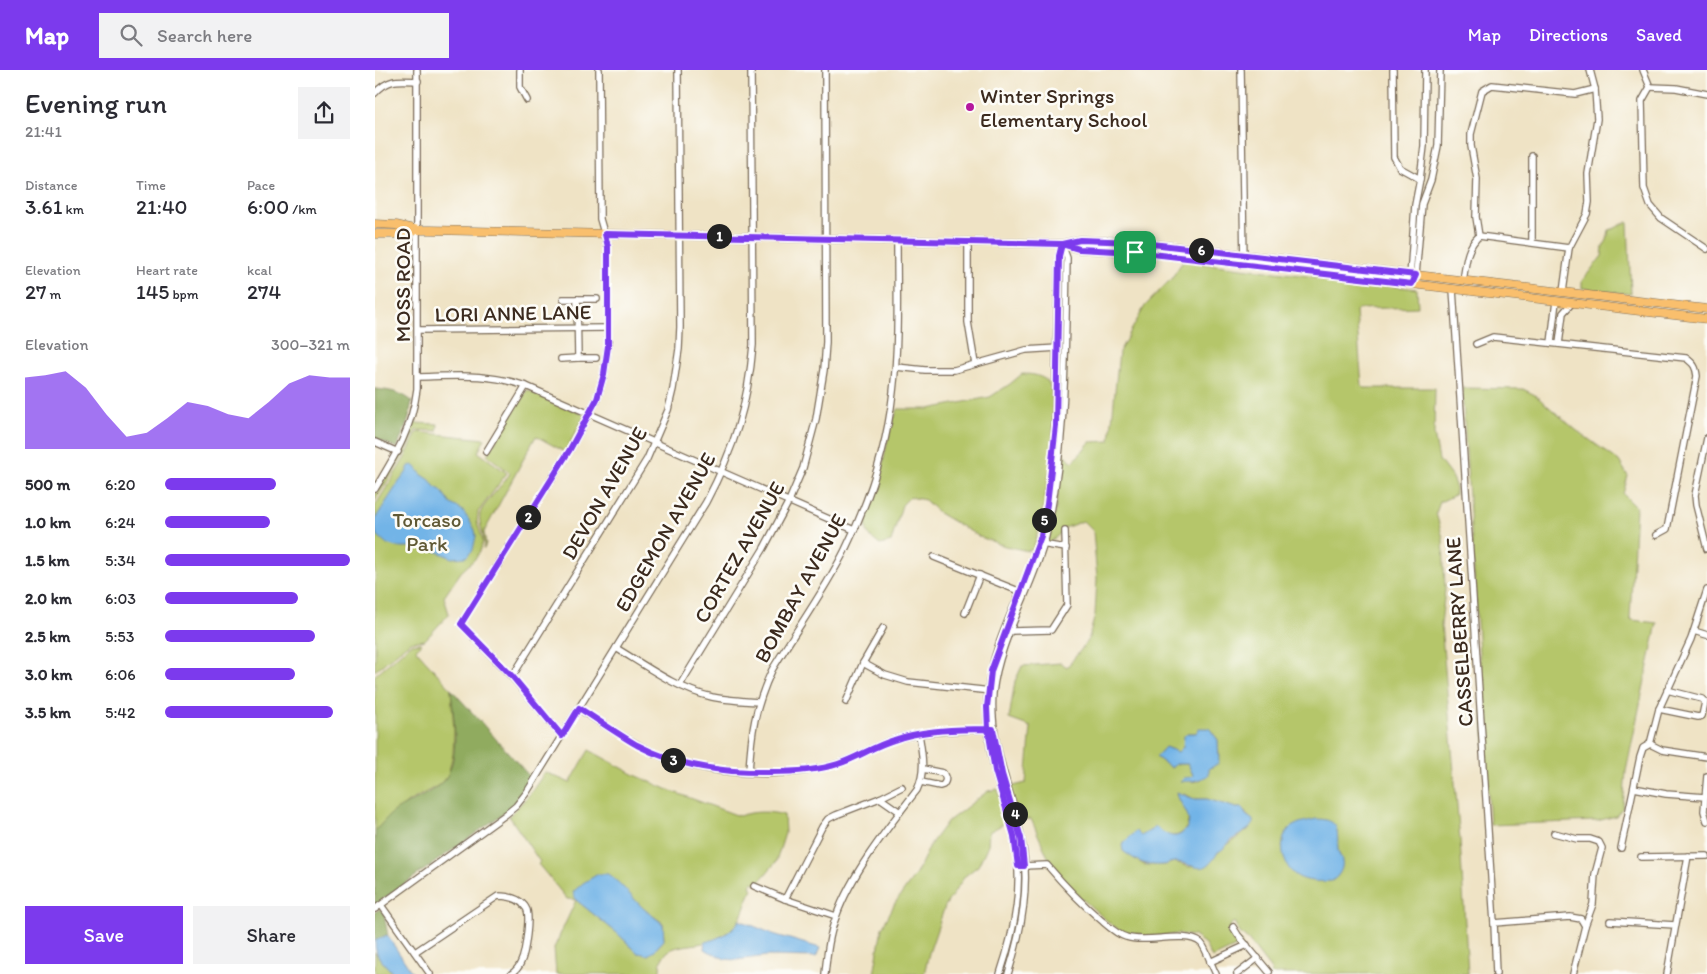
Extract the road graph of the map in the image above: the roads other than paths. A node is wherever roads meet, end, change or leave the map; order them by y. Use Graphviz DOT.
graph roads {
  1 [pos="417,70"];
  2 [pos="520,70"];
  3 [pos="599,70"];
  4 [pos="678,70"];
  5 [pos="751,70"];
  6 [pos="825,70"];
  7 [pos="1241,70"];
  8 [pos="1393,70"];
  9 [pos="1425,70"];
  10 [pos="1440,70"];
  11 [pos="1590,70"];
  12 [pos="1643,70"];
  13 [pos="417,81"];
  14 [pos="1651,87"];
  15 [pos="1595,89"];
  16 [pos="375,93"];
  17 [pos="1707,94"];
  18 [pos="527,100"];
  19 [pos="1532,156"];
  20 [pos="1420,179"];
  21 [pos="375,224"];
  22 [pos="418,230"];
  23 [pos="375,234"];
  24 [pos="605,234"];
  25 [pos="679,236"];
  26 [pos="1479,236"];
  27 [pos="753,237"];
  28 [pos="826,239"];
  29 [pos="897,241"];
  30 [pos="968,242"];
  31 [pos="1532,242"];
  32 [pos="1062,244"];
  33 [pos="1569,248"];
  34 [pos="1707,249"];
  35 [pos="1244,255"];
  36 [pos="1294,260"];
  37 [pos="1244,264"];
  38 [pos="1273,268"];
  39 [pos="1413,274"];
  40 [pos="1463,281"];
  41 [pos="1412,284"];
  42 [pos="1453,289"];
  43 [pos="1563,292"];
  44 [pos="1576,294"];
  45 [pos="597,298"];
  46 [pos="563,299"];
  47 [pos="577,299"];
  48 [pos="1543,300"];
  49 [pos="1556,301"];
  50 [pos="1572,303"];
  51 [pos="1707,309"];
  52 [pos="1707,319"];
  53 [pos="1553,325"];
  54 [pos="1561,326"];
  55 [pos="577,328"];
  56 [pos="608,328"];
  57 [pos="418,330"];
  58 [pos="1551,343"];
  59 [pos="1476,344"];
  60 [pos="1559,344"];
  61 [pos="1057,348"];
  62 [pos="1065,348"];
  63 [pos="578,358"];
  64 [pos="596,358"];
  65 [pos="561,359"];
  66 [pos="975,364"];
  67 [pos="896,367"];
  68 [pos="418,377"];
  69 [pos="526,386"];
  70 [pos="590,414"];
  71 [pos="1707,438"];
  72 [pos="375,442"];
  73 [pos="655,443"];
  74 [pos="398,452"];
  75 [pos="486,452"];
  76 [pos="721,472"];
  77 [pos="375,489"];
  78 [pos="789,501"];
  79 [pos="853,530"];
  80 [pos="1065,532"];
  81 [pos="1657,535"];
  82 [pos="1705,536"];
  83 [pos="1041,544"];
  84 [pos="1066,548"];
  85 [pos="1707,549"];
  86 [pos="935,557"];
  87 [pos="980,575"];
  88 [pos="1707,590"];
  89 [pos="1023,593"];
  90 [pos="965,613"];
  91 [pos="1699,614"];
  92 [pos="1707,616"];
  93 [pos="883,628"];
  94 [pos="1011,631"];
  95 [pos="1693,632"];
  96 [pos="1707,635"];
  97 [pos="615,648"];
  98 [pos="863,663"];
  99 [pos="512,676"];
  100 [pos="679,685"];
  101 [pos="1667,690"];
  102 [pos="991,691"];
  103 [pos="759,702"];
  104 [pos="846,702"];
  105 [pos="579,708"];
  106 [pos="1659,709"];
  107 [pos="991,729"];
  108 [pos="919,734"];
  109 [pos="562,736"];
  110 [pos="1650,744"];
  111 [pos="1707,757"];
  112 [pos="923,769"];
  113 [pos="749,772"];
  114 [pos="1707,776"];
  115 [pos="921,782"];
  116 [pos="902,787"];
  117 [pos="1633,788"];
  118 [pos="1705,797"];
  119 [pos="880,798"];
  120 [pos="900,812"];
  121 [pos="1707,821"];
  122 [pos="1553,833"];
  123 [pos="1621,848"];
  124 [pos="1688,856"];
  125 [pos="1707,856"];
  126 [pos="1641,857"];
  127 [pos="1021,866"];
  128 [pos="754,886"];
  129 [pos="785,899"];
  130 [pos="381,905"];
  131 [pos="375,909"];
  132 [pos="836,916"];
  133 [pos="1609,921"];
  134 [pos="1494,923"];
  135 [pos="1675,925"];
  136 [pos="1585,926"];
  137 [pos="1233,927"];
  138 [pos="1247,944"];
  139 [pos="415,952"];
  140 [pos="1258,958"];
  141 [pos="1210,962"];
  142 [pos="1269,972"];
  143 [pos="430,974"];
  144 [pos="511,974"];
  145 [pos="825,974"];
  146 [pos="1000,974"];
  147 [pos="1008,974"];
  148 [pos="1216,974"];
  149 [pos="1237,974"];
  150 [pos="1495,974"];
  151 [pos="1573,974"];
  152 [pos="1667,974"];
  1 -- 13 [label="street, MOSS ROAD"];
  2 -- 18 [label="street"];
  3 -- 24 [label="street"];
  4 -- 25 [label="street, DEVON AVENUE"];
  5 -- 27 [label="street, EDGEMON AVENUE"];
  6 -- 28 [label="street, CORTEZ AVENUE"];
  7 -- 35 [label="street"];
  8 -- 20 [label="street"];
  9 -- 20 [label="street"];
  10 -- 39 [label="street"];
  11 -- 15 [label="street"];
  12 -- 14 [label="street"];
  13 -- 16 [label="street"];
  13 -- 22 [label="street, MOSS ROAD"];
  14 -- 17 [label="street"];
  14 -- 34 [label="street"];
  15 -- 26 [label="street"];
  15 -- 33 [label="street"];
  19 -- 31 [label="street"];
  20 -- 39 [label="street"];
  21 -- 22 [label="main road"];
  22 -- 23 [label="main road"];
  22 -- 24 [label="main road"];
  22 -- 57 [label="street, MOSS ROAD"];
  24 -- 25 [label="main road"];
  24 -- 56 [label="street"];
  25 -- 27 [label="main road"];
  25 -- 73 [label="street, DEVON AVENUE"];
  26 -- 31 [label="street"];
  26 -- 40 [label="street"];
  27 -- 28 [label="main road"];
  27 -- 76 [label="street, EDGEMON AVENUE"];
  28 -- 29 [label="main road"];
  28 -- 78 [label="street, CORTEZ AVENUE"];
  29 -- 30 [label="main road"];
  29 -- 67 [label="street, BOMBAY AVENUE"];
  30 -- 32 [label="main road"];
  30 -- 66 [label="street"];
  31 -- 33 [label="street"];
  32 -- 35 [label="main road"];
  32 -- 37 [label="main road"];
  32 -- 61 [label="street"];
  32 -- 62 [label="street"];
  33 -- 43 [label="street"];
  35 -- 36 [label="main road"];
  35 -- 37 [label="street"];
  36 -- 38 [label="main road"];
  36 -- 39 [label="main road"];
  37 -- 38 [label="main road"];
  38 -- 41 [label="main road"];
  39 -- 40 [label="main road"];
  39 -- 41 [label="street"];
  40 -- 43 [label="main road"];
  41 -- 42 [label="main road"];
  42 -- 48 [label="main road"];
  42 -- 134 [label="street, CASSELBERRY LANE"];
  43 -- 44 [label="main road"];
  43 -- 48 [label="main road"];
  44 -- 49 [label="main road"];
  44 -- 51 [label="main road"];
  45 -- 47 [label="street"];
  46 -- 47 [label="street"];
  47 -- 55 [label="street"];
  48 -- 49 [label="main road"];
  49 -- 50 [label="main road"];
  49 -- 53 [label="street"];
  50 -- 52 [label="main road"];
  50 -- 54 [label="street"];
  53 -- 54 [label="street"];
  53 -- 58 [label="street"];
  54 -- 60 [label="street"];
  55 -- 56 [label="street, LORI ANNE LANE"];
  55 -- 57 [label="street, LORI ANNE LANE"];
  55 -- 63 [label="street"];
  56 -- 70 [label="street"];
  57 -- 68 [label="street, MOSS ROAD"];
  58 -- 59 [label="street"];
  58 -- 60 [label="street"];
  60 -- 81 [label="street"];
  61 -- 62 [label="street"];
  61 -- 66 [label="street"];
  61 -- 83 [label="street"];
  62 -- 83 [label="street"];
  63 -- 64 [label="street"];
  63 -- 65 [label="street"];
  66 -- 67 [label="street"];
  67 -- 79 [label="street, BOMBAY AVENUE"];
  68 -- 69 [label="street"];
  68 -- 74 [label="street, MOSS ROAD"];
  69 -- 70 [label="street"];
  69 -- 75 [label="street"];
  70 -- 73 [label="street"];
  70 -- 99 [label="street"];
  71 -- 82 [label="street"];
  72 -- 74 [label="street"];
  73 -- 76 [label="street"];
  73 -- 99 [label="street, DEVON AVENUE"];
  74 -- 77 [label="street, MOSS ROAD"];
  76 -- 78 [label="street"];
  76 -- 97 [label="street, EDGEMON AVENUE"];
  78 -- 79 [label="street"];
  78 -- 100 [label="street, CORTEZ AVENUE"];
  79 -- 103 [label="street, BOMBAY AVENUE"];
  80 -- 84 [label="street"];
  82 -- 85 [label="street"];
  83 -- 84 [label="street"];
  83 -- 89 [label="street"];
  84 -- 94 [label="street"];
  86 -- 87 [label="street"];
  87 -- 89 [label="street"];
  87 -- 90 [label="street"];
  88 -- 91 [label="street"];
  89 -- 94 [label="street"];
  89 -- 102 [label="street"];
  91 -- 92 [label="street"];
  91 -- 95 [label="street"];
  93 -- 98 [label="street"];
  94 -- 102 [label="street"];
  95 -- 96 [label="street"];
  95 -- 101 [label="street"];
  97 -- 100 [label="street"];
  97 -- 105 [label="street, EDGEMON AVENUE"];
  98 -- 102 [label="street"];
  98 -- 104 [label="street"];
  99 -- 109 [label="street"];
  100 -- 103 [label="street"];
  101 -- 106 [label="street"];
  101 -- 106 [label="street"];
  102 -- 107 [label="street"];
  103 -- 113 [label="street, BOMBAY AVENUE"];
  105 -- 109 [label="street, EDGEMON AVENUE"];
  105 -- 113 [label="street"];
  106 -- 110 [label="street"];
  107 -- 108 [label="street"];
  107 -- 127 [label="street"];
  108 -- 112 [label="street"];
  108 -- 113 [label="street"];
  109 -- 130 [label="street, EDGEMON AVENUE"];
  110 -- 111 [label="street"];
  110 -- 117 [label="street"];
  112 -- 115 [label="street"];
  112 -- 115 [label="street"];
  114 -- 118 [label="street"];
  115 -- 120 [label="street"];
  116 -- 119 [label="street"];
  117 -- 118 [label="street"];
  117 -- 123 [label="street"];
  118 -- 121 [label="street"];
  119 -- 120 [label="street"];
  119 -- 129 [label="street"];
  120 -- 132 [label="street"];
  122 -- 136 [label="street"];
  124 -- 125 [label="street"];
  124 -- 126 [label="street"];
  124 -- 135 [label="street"];
  127 -- 141 [label="street"];
  127 -- 146 [label="street"];
  127 -- 147 [label="street"];
  128 -- 129 [label="street"];
  129 -- 132 [label="street"];
  130 -- 131 [label="street, EDGEMON AVENUE"];
  130 -- 139 [label="street"];
  132 -- 145 [label="street"];
  133 -- 135 [label="street"];
  134 -- 136 [label="street"];
  134 -- 150 [label="street, CASSELBERRY LANE"];
  135 -- 152 [label="street"];
  136 -- 151 [label="street"];
  137 -- 138 [label="street"];
  138 -- 140 [label="street"];
  138 -- 141 [label="street"];
  139 -- 143 [label="street"];
  139 -- 144 [label="street"];
  140 -- 142 [label="street"];
  140 -- 149 [label="street"];
  141 -- 148 [label="street"];
}
